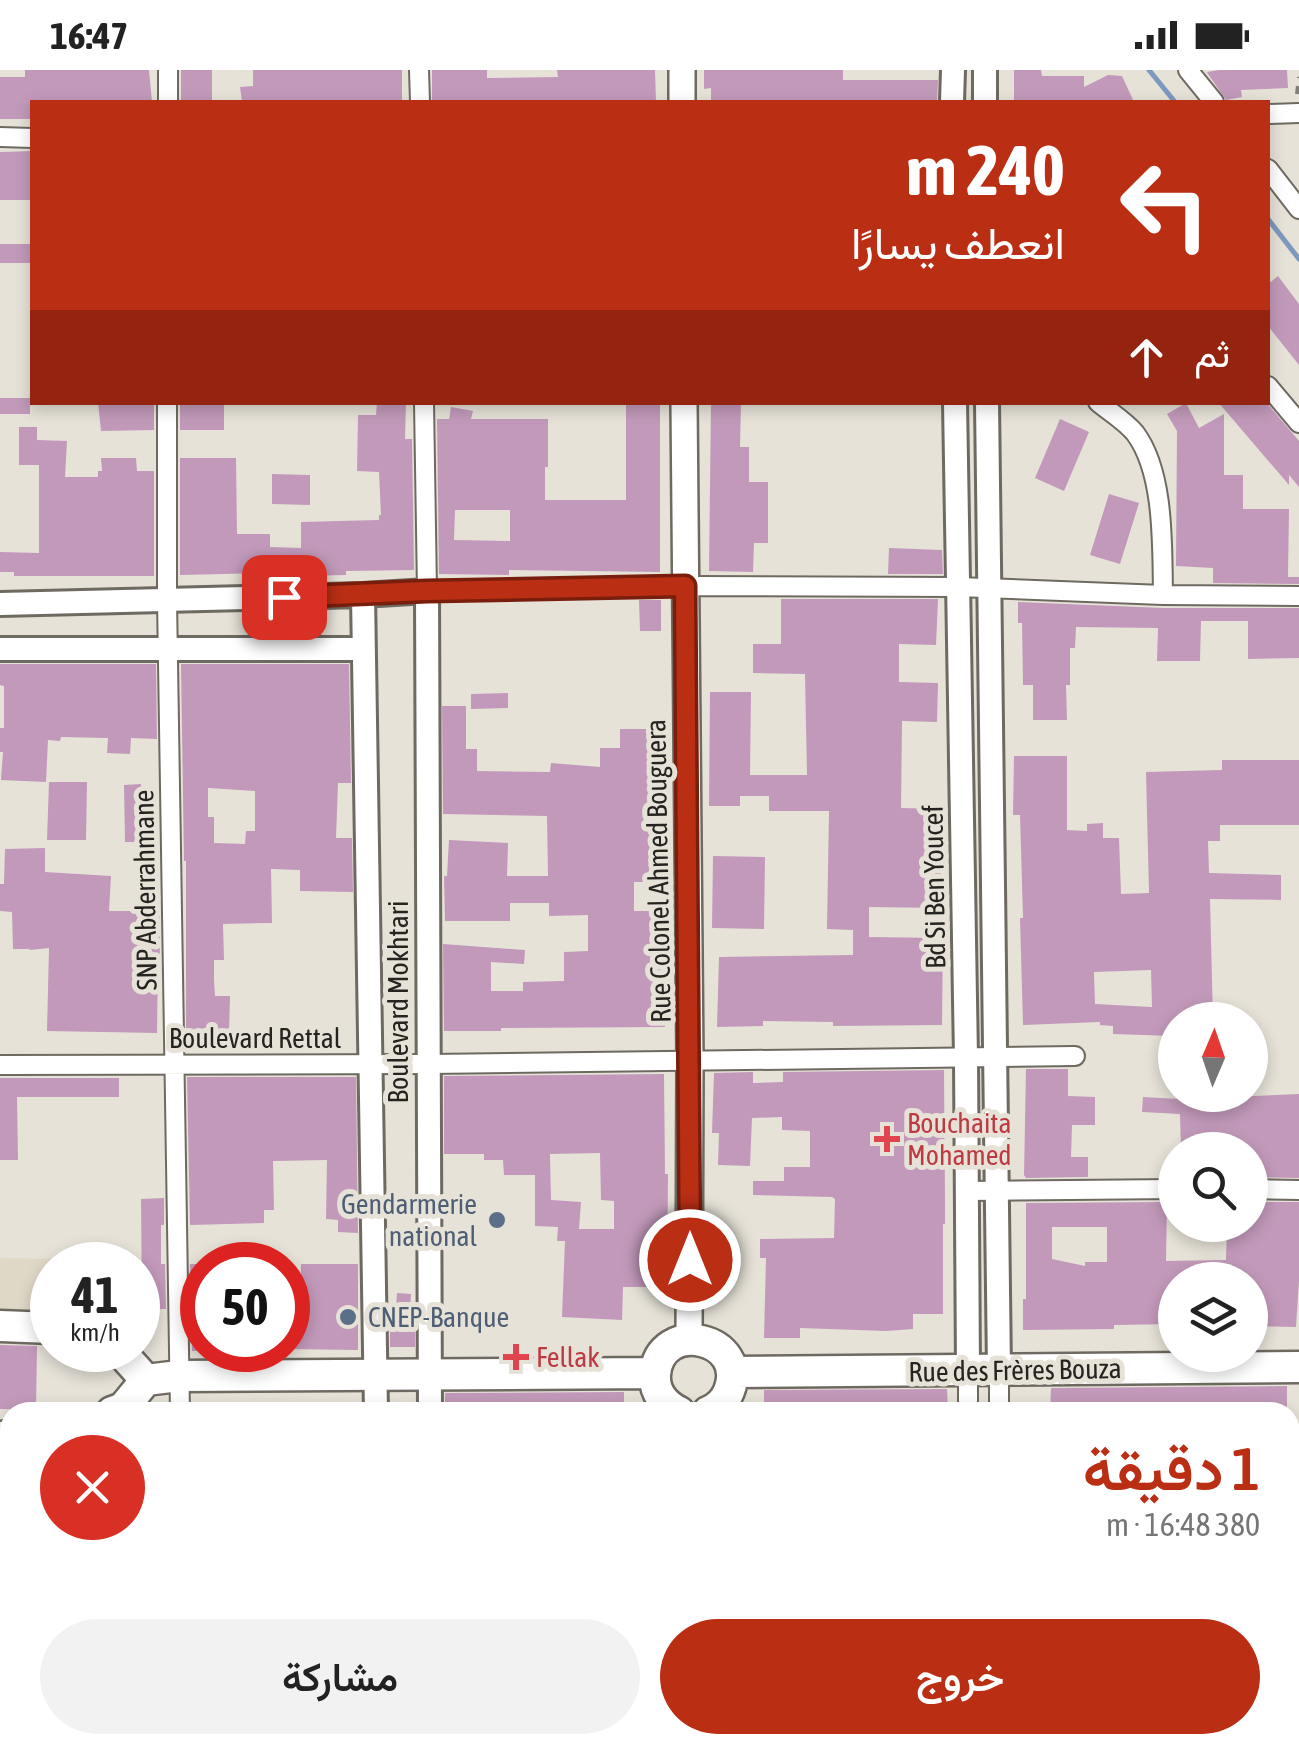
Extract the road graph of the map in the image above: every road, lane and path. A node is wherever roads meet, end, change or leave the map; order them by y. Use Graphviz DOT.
graph roads {
  1 [pos="168,70"];
  2 [pos="420,70"];
  3 [pos="682,70"];
  4 [pos="953,70"];
  5 [pos="985,70"];
  6 [pos="1188,70"];
  7 [pos="168,100"];
  8 [pos="420,100"];
  9 [pos="682,100"];
  10 [pos="952,100"];
  11 [pos="985,100"];
  12 [pos="1212,100"];
  13 [pos="1270,114"];
  14 [pos="1299,114"];
  15 [pos="0,138"];
  16 [pos="30,138"];
  17 [pos="1270,173"];
  18 [pos="1299,209"];
  19 [pos="1270,388"];
  20 [pos="167,405"];
  21 [pos="424,405"];
  22 [pos="684,405"];
  23 [pos="955,405"];
  24 [pos="987,405"];
  25 [pos="1102,405"];
  26 [pos="1299,424"];
  27 [pos="685,586"];
  28 [pos="958,587"];
  29 [pos="990,587"];
  30 [pos="427,591"];
  31 [pos="363,595"];
  32 [pos="1163,595"];
  33 [pos="1299,596"];
  34 [pos="167,600"];
  35 [pos="0,604"];
  36 [pos="0,649"];
  37 [pos="169,649"];
  38 [pos="363,649"];
  39 [pos="962,752"];
  40 [pos="991,752"];
  41 [pos="1076,1056"];
  42 [pos="994,1057"];
  43 [pos="966,1058"];
  44 [pos="690,1060"];
  45 [pos="428,1064"];
  46 [pos="174,1065"];
  47 [pos="371,1065"];
  48 [pos="0,1066"];
  49 [pos="1158,1188"];
  50 [pos="1268,1189"];
  51 [pos="1299,1190"];
  52 [pos="966,1191"];
  53 [pos="996,1192"];
  54 [pos="0,1326"];
  55 [pos="30,1327"];
  56 [pos="689,1339"];
  57 [pos="1299,1368"];
  58 [pos="984,1370"];
  59 [pos="139,1372"];
  60 [pos="732,1372"];
  61 [pos="655,1373"];
  62 [pos="430,1374"];
  63 [pos="376,1375"];
  64 [pos="179,1376"];
  65 [pos="146,1380"];
  66 [pos="129,1402"];
  67 [pos="180,1402"];
  68 [pos="376,1402"];
  69 [pos="430,1402"];
  70 [pos="665,1402"];
  71 [pos="722,1402"];
  72 [pos="972,1402"];
  73 [pos="996,1402"];
  1 -- 7 [label="street"];
  2 -- 8 [label="street"];
  3 -- 9 [label="main road"];
  4 -- 10 [label="street"];
  5 -- 11 [label="street"];
  6 -- 12 [label="street"];
  13 -- 14 [label="street"];
  15 -- 16 [label="street"];
  17 -- 18 [label="street"];
  19 -- 26 [label="street"];
  20 -- 34 [label="street, SNP Abderrahmane"];
  21 -- 30 [label="street"];
  22 -- 27 [label="main road, Rue Colonel Ahmed Bouguera"];
  23 -- 28 [label="street, Bd Si Ben Youcef"];
  24 -- 29 [label="street, Bd Si Ben Youcef"];
  25 -- 32 [label="street"];
  27 -- 28 [label="street"];
  27 -- 30 [label="street"];
  27 -- 44 [label="main road, Rue Colonel Ahmed Bouguera"];
  28 -- 29 [label="street"];
  28 -- 39 [label="street, Bd Si Ben Youcef"];
  29 -- 32 [label="street"];
  29 -- 40 [label="street, Bd Si Ben Youcef"];
  30 -- 31 [label="street"];
  30 -- 45 [label="street, Boulevard Mokhtari"];
  31 -- 34 [label="street"];
  31 -- 38 [label="street, Boulevard Mokhtari"];
  32 -- 33 [label="street"];
  34 -- 35 [label="street"];
  34 -- 37 [label="street, SNP Abderrahmane"];
  36 -- 37 [label="street"];
  37 -- 38 [label="street"];
  37 -- 46 [label="street, SNP Abderrahmane"];
  38 -- 47 [label="street, Boulevard Mokhtari"];
  39 -- 40 [label="street"];
  39 -- 43 [label="street, Bd Si Ben Youcef"];
  40 -- 42 [label="street, Bd Si Ben Youcef"];
  41 -- 42 [label="street, Boulevard Rettal"];
  42 -- 43 [label="street, Boulevard Rettal"];
  42 -- 53 [label="street, Bd Si Ben Youcef"];
  43 -- 44 [label="street, Boulevard Rettal"];
  43 -- 52 [label="street, Bd Si Ben Youcef"];
  44 -- 45 [label="street, Boulevard Rettal"];
  44 -- 56 [label="main road, Rue Colonel Ahmed Bouguera"];
  45 -- 47 [label="street, Boulevard Rettal"];
  45 -- 62 [label="street, Boulevard Mokhtari"];
  46 -- 47 [label="street, Boulevard Rettal"];
  46 -- 48 [label="street, Boulevard Rettal"];
  46 -- 64 [label="street, SNP Abderrahmane"];
  47 -- 63 [label="street, Boulevard Mokhtari"];
  49 -- 53 [label="street"];
  50 -- 51 [label="street"];
  52 -- 53 [label="street"];
  52 -- 58 [label="street, Bd Si Ben Youcef"];
  53 -- 58 [label="street, Bd Si Ben Youcef"];
  54 -- 55 [label="main road"];
  56 -- 60 [label="main road"];
  56 -- 61 [label="main road"];
  57 -- 58 [label="main road, Rue des Frères Bouza"];
  58 -- 60 [label="main road, Rue des Frères Bouza"];
  58 -- 72 [label="street"];
  58 -- 73 [label="street"];
  59 -- 65 [label="main road"];
  60 -- 71 [label="main road"];
  61 -- 62 [label="main road"];
  61 -- 70 [label="main road"];
  62 -- 63 [label="main road"];
  62 -- 69 [label="street, Boulevard Mokhtari"];
  63 -- 64 [label="main road"];
  63 -- 68 [label="street, Boulevard Mokhtari"];
  64 -- 65 [label="main road"];
  64 -- 67 [label="street, SNP Abderrahmane"];
  65 -- 66 [label="main road"];
}
